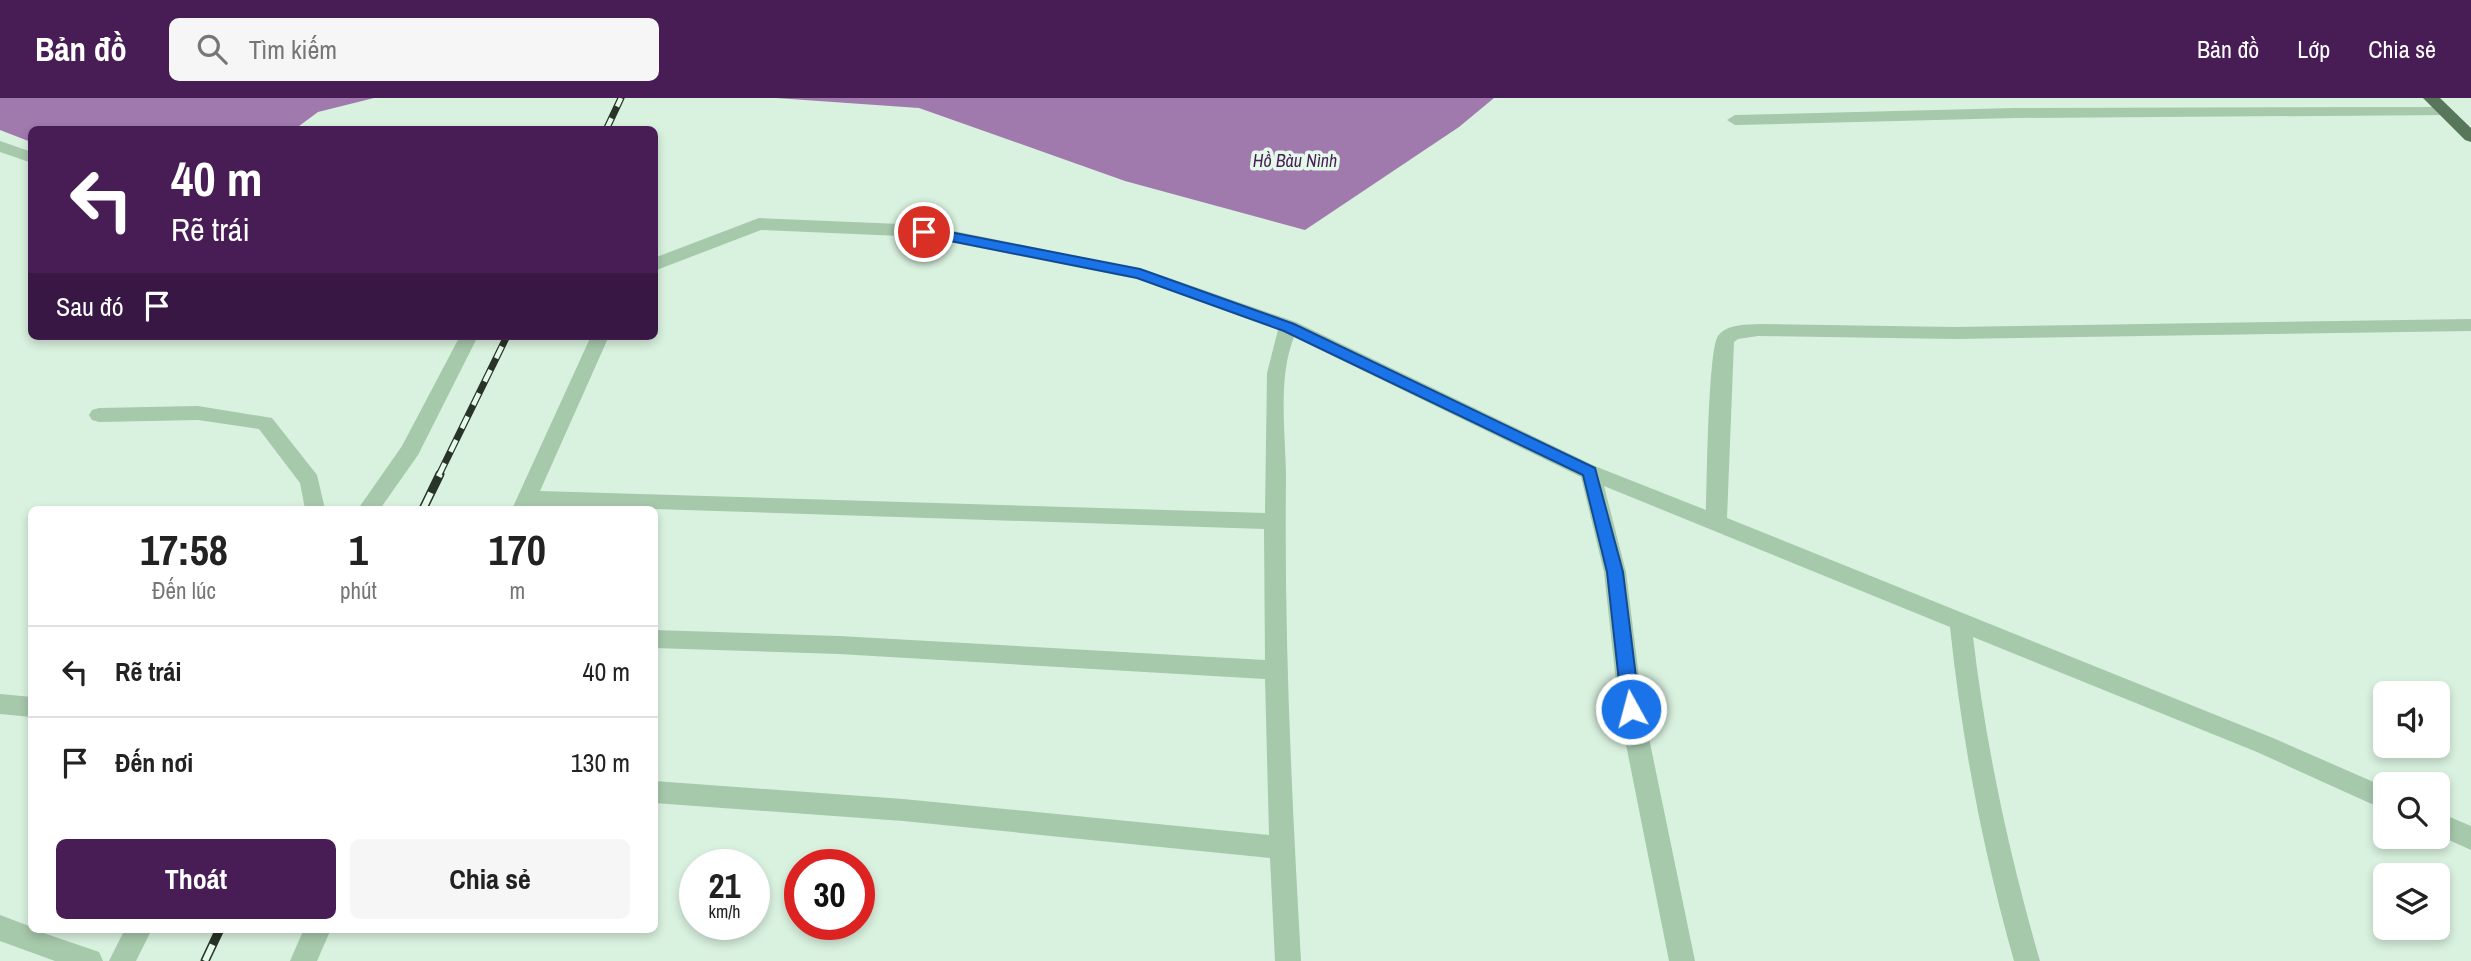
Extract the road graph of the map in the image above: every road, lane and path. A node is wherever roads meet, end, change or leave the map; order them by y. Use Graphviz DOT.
graph roads {
  1 [pos="2000,98"];
  2 [pos="2431,98"];
  3 [pos="2471,110"];
  4 [pos="2445,112"];
  5 [pos="2015,113"];
  6 [pos="1735,120"];
  7 [pos="2471,137"];
  8 [pos="0,146"];
  9 [pos="28,156"];
  10 [pos="658,263"];
  11 [pos="2471,325"];
  12 [pos="1289,327"];
  13 [pos="467,340"];
  14 [pos="598,340"];
  15 [pos="99,415"];
  16 [pos="1590,472"];
  17 [pos="525,504"];
  18 [pos="314,506"];
  19 [pos="371,506"];
  20 [pos="619,506"];
  21 [pos="658,507"];
  22 [pos="1274,520"];
  23 [pos="1717,523"];
  24 [pos="1960,620"];
  25 [pos="658,639"];
  26 [pos="1276,670"];
  27 [pos="0,704"];
  28 [pos="28,707"];
  29 [pos="658,792"];
  30 [pos="2373,794"];
  31 [pos="2450,828"];
  32 [pos="2471,838"];
  33 [pos="1282,849"];
  34 [pos="0,928"];
  35 [pos="137,933"];
  36 [pos="316,933"];
  37 [pos="90,961"];
  38 [pos="122,961"];
  39 [pos="303,961"];
  40 [pos="1288,961"];
  41 [pos="1682,961"];
  42 [pos="2027,961"];
  1 -- 5 [label="street"];
  2 -- 4 [label="main road"];
  3 -- 4 [label="main road"];
  4 -- 5 [label="street"];
  4 -- 7 [label="main road"];
  5 -- 6 [label="street"];
  8 -- 9 [label="street"];
  10 -- 12 [label="street"];
  11 -- 23 [label="street"];
  12 -- 16 [label="street"];
  12 -- 22 [label="street"];
  13 -- 19 [label="street"];
  14 -- 17 [label="street"];
  15 -- 18 [label="street"];
  16 -- 23 [label="street"];
  16 -- 41 [label="street"];
  17 -- 20 [label="street"];
  21 -- 22 [label="street"];
  22 -- 26 [label="street"];
  23 -- 24 [label="street"];
  24 -- 30 [label="street"];
  24 -- 42 [label="street"];
  25 -- 26 [label="street"];
  26 -- 33 [label="street"];
  27 -- 28 [label="street"];
  29 -- 33 [label="street"];
  31 -- 32 [label="street"];
  33 -- 40 [label="street"];
  34 -- 37 [label="street"];
  35 -- 38 [label="street"];
  36 -- 39 [label="street"];
}
